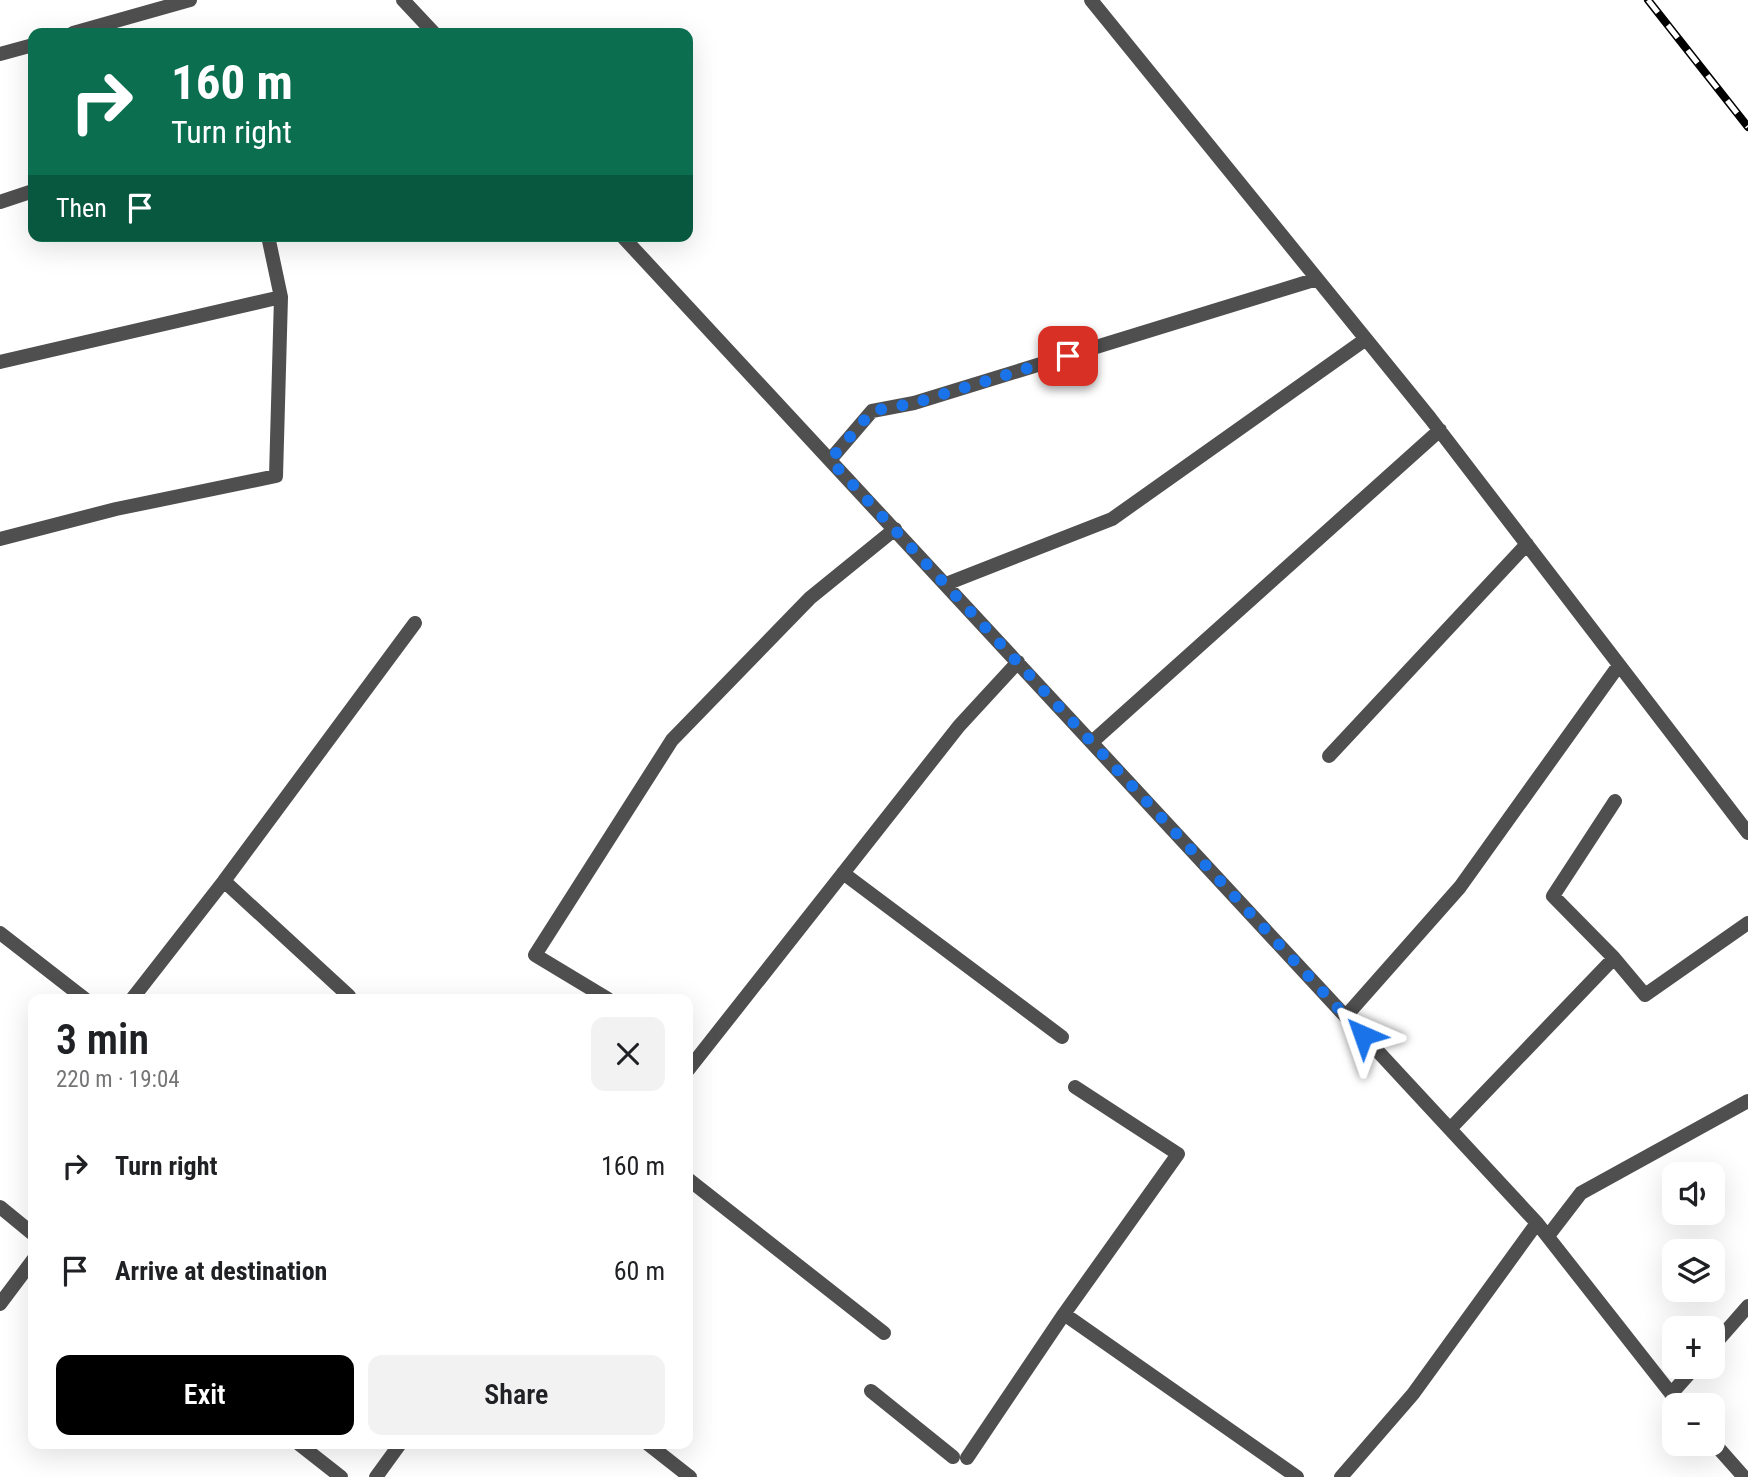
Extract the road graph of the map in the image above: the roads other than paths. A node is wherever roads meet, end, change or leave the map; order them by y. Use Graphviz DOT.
graph roads {
  1 [pos="190,0"];
  2 [pos="403,0"];
  3 [pos="1091,0"];
  4 [pos="92,28"];
  5 [pos="429,28"];
  6 [pos="28,46"];
  7 [pos="0,54"];
  8 [pos="28,193"];
  9 [pos="0,202"];
  10 [pos="269,242"];
  11 [pos="628,242"];
  12 [pos="1318,278"];
  13 [pos="281,297"];
  14 [pos="1366,339"];
  15 [pos="0,362"];
  16 [pos="1440,430"];
  17 [pos="830,460"];
  18 [pos="895,530"];
  19 [pos="0,539"];
  20 [pos="1527,544"];
  21 [pos="946,584"];
  22 [pos="415,623"];
  23 [pos="1018,662"];
  24 [pos="1619,665"];
  25 [pos="1092,742"];
  26 [pos="1329,756"];
  27 [pos="1615,801"];
  28 [pos="1748,833"];
  29 [pos="843,873"];
  30 [pos="225,881"];
  31 [pos="1748,923"];
  32 [pos="0,933"];
  33 [pos="1614,958"];
  34 [pos="79,994"];
  35 [pos="136,994"];
  36 [pos="346,994"];
  37 [pos="600,994"];
  38 [pos="1346,1016"];
  39 [pos="1062,1037"];
  40 [pos="694,1051"];
  41 [pos="1075,1087"];
  42 [pos="1748,1101"];
  43 [pos="1450,1129"];
  44 [pos="693,1183"];
  45 [pos="0,1207"];
  46 [pos="1537,1223"];
  47 [pos="28,1230"];
  48 [pos="1548,1236"];
  49 [pos="28,1267"];
  50 [pos="0,1304"];
  51 [pos="1748,1306"];
  52 [pos="1064,1314"];
  53 [pos="1725,1332"];
  54 [pos="884,1333"];
  55 [pos="871,1391"];
  56 [pos="1670,1393"];
  57 [pos="305,1449"];
  58 [pos="396,1449"];
  59 [pos="654,1449"];
  60 [pos="1725,1456"];
  61 [pos="1741,1476"];
  62 [pos="341,1477"];
  63 [pos="376,1477"];
  64 [pos="690,1477"];
  65 [pos="1297,1477"];
  66 [pos="1341,1477"];
  1 -- 4 [label="street"];
  2 -- 5 [label="street"];
  3 -- 12 [label="street"];
  6 -- 7 [label="street"];
  8 -- 9 [label="street"];
  10 -- 13 [label="street"];
  11 -- 17 [label="street"];
  12 -- 14 [label="street"];
  12 -- 17 [label="street"];
  13 -- 15 [label="street"];
  13 -- 19 [label="street"];
  14 -- 16 [label="street"];
  14 -- 21 [label="street"];
  16 -- 20 [label="street"];
  16 -- 25 [label="street"];
  17 -- 18 [label="street"];
  18 -- 21 [label="street"];
  18 -- 37 [label="street"];
  20 -- 24 [label="street"];
  20 -- 26 [label="street"];
  21 -- 23 [label="street"];
  22 -- 30 [label="street"];
  23 -- 25 [label="street"];
  23 -- 29 [label="street"];
  24 -- 28 [label="street"];
  24 -- 38 [label="street"];
  25 -- 38 [label="street"];
  27 -- 33 [label="street"];
  29 -- 39 [label="street"];
  29 -- 40 [label="street"];
  30 -- 35 [label="street"];
  30 -- 36 [label="street"];
  31 -- 33 [label="street"];
  32 -- 34 [label="street"];
  33 -- 43 [label="street"];
  38 -- 43 [label="street"];
  41 -- 52 [label="street"];
  42 -- 48 [label="street"];
  43 -- 46 [label="street"];
  44 -- 54 [label="street"];
  45 -- 47 [label="street"];
  46 -- 48 [label="street"];
  46 -- 66 [label="street"];
  48 -- 56 [label="street"];
  49 -- 50 [label="street"];
  51 -- 53 [label="street"];
  52 -- 55 [label="street"];
  52 -- 65 [label="street"];
  57 -- 62 [label="street"];
  58 -- 63 [label="street"];
  59 -- 64 [label="street"];
  60 -- 61 [label="street"];
}
